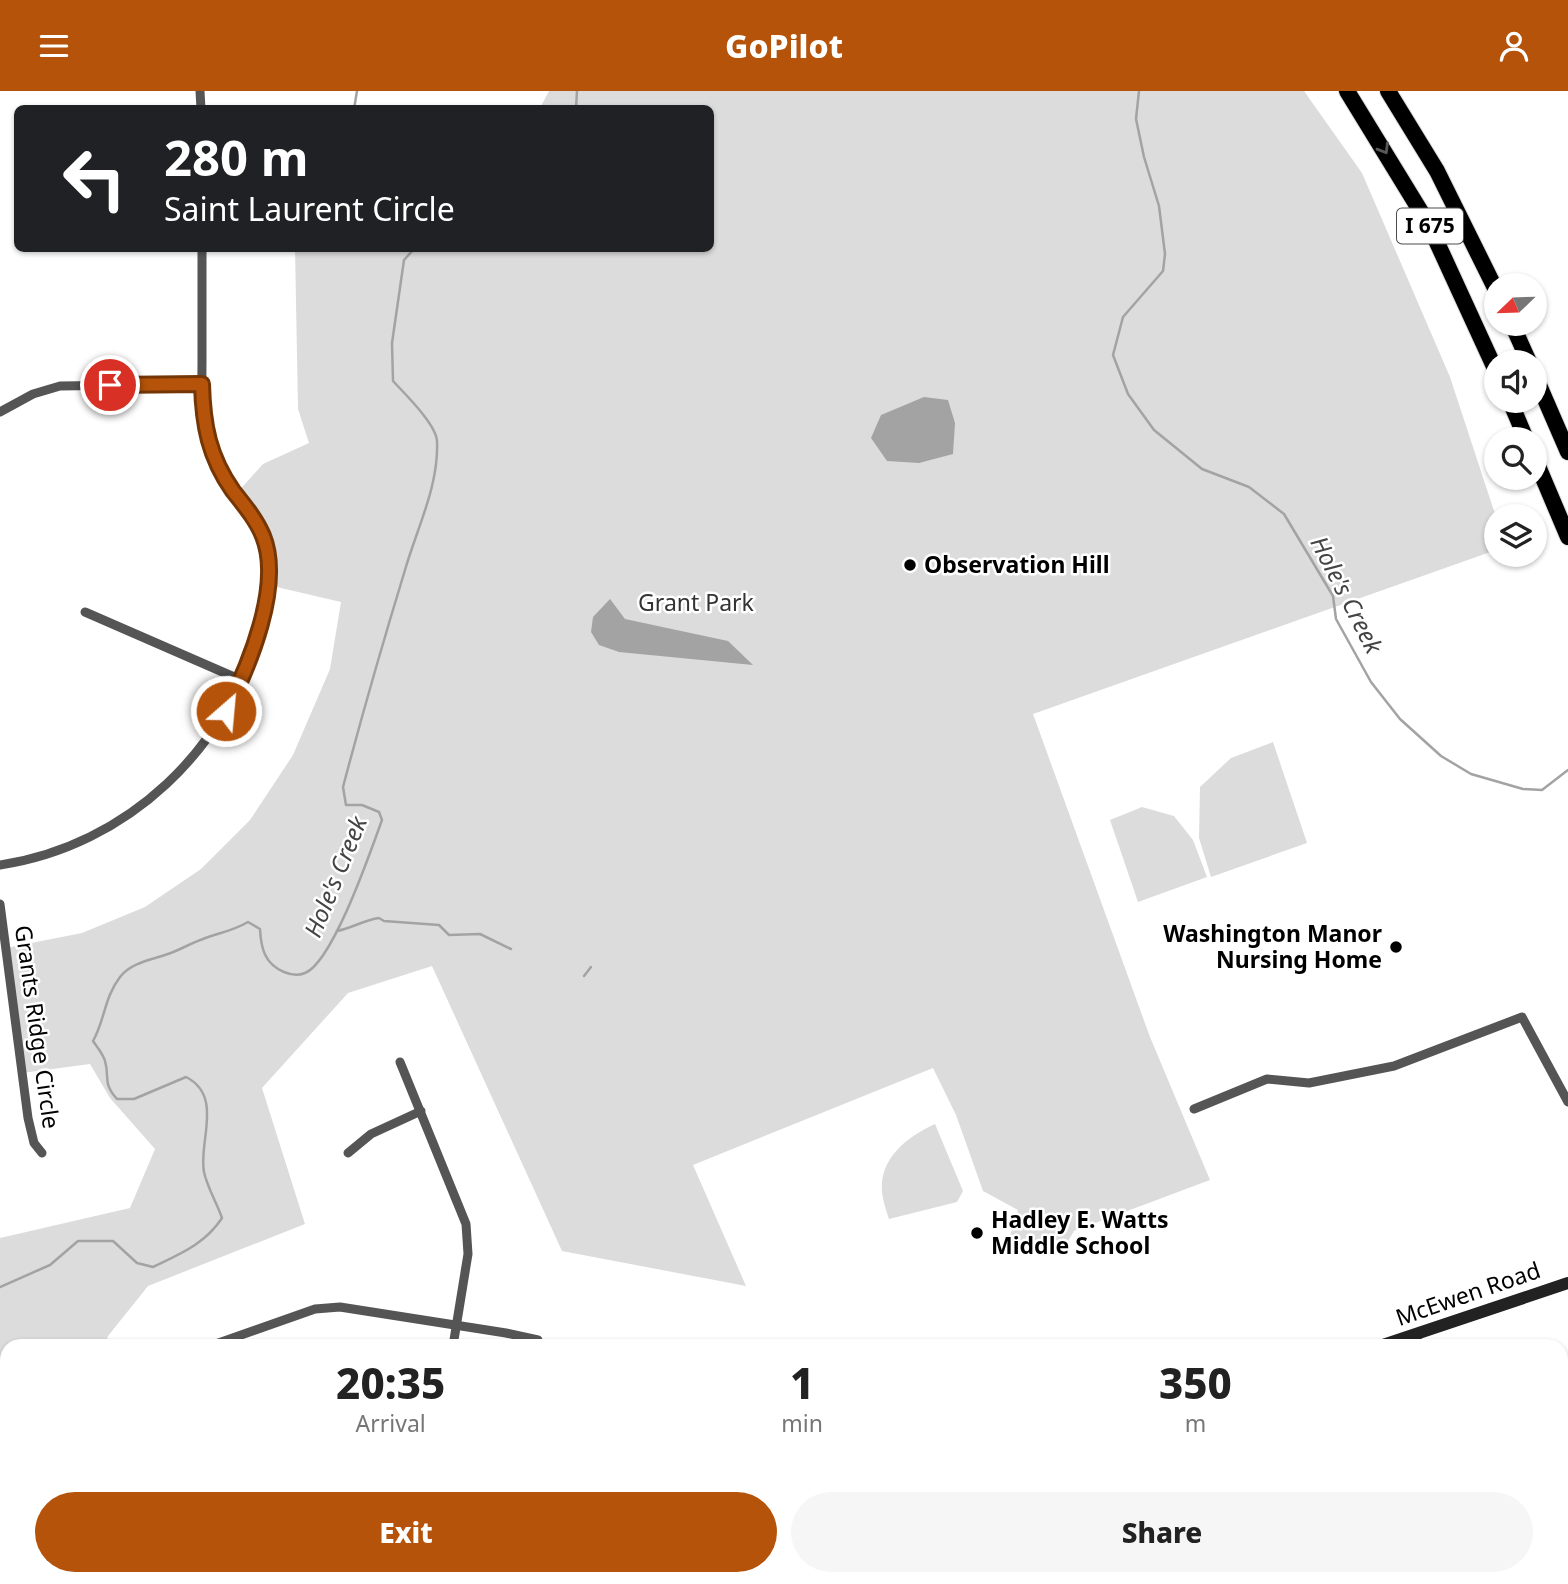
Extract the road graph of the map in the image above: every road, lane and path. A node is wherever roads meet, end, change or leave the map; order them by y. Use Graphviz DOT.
graph roads {
  1 [pos="1347,91"];
  2 [pos="1388,91"];
  3 [pos="202,252"];
  4 [pos="1488,273"];
  5 [pos="1486,350"];
  6 [pos="202,384"];
  7 [pos="1547,404"];
  8 [pos="0,412"];
  9 [pos="1568,452"];
  10 [pos="1547,487"];
  11 [pos="1568,537"];
  12 [pos="85,612"];
  13 [pos="241,680"];
  14 [pos="0,865"];
  15 [pos="0,904"];
  16 [pos="400,1062"];
  17 [pos="1568,1102"];
  18 [pos="1194,1109"];
  19 [pos="421,1111"];
  20 [pos="42,1153"];
  21 [pos="348,1153"];
  22 [pos="1568,1283"];
  23 [pos="456,1324"];
  24 [pos="230,1339"];
  25 [pos="454,1339"];
  26 [pos="533,1339"];
  27 [pos="1420,1339"];
  1 -- 5 [label="highway, I 675, one-way"];
  2 -- 4 [label="highway, I 675"];
  3 -- 6 [label="street"];
  6 -- 8 [label="street"];
  6 -- 13 [label="street"];
  7 -- 9 [label="highway"];
  10 -- 11 [label="highway"];
  12 -- 13 [label="street"];
  13 -- 14 [label="street"];
  15 -- 20 [label="street, Grants Ridge Circle"];
  16 -- 19 [label="street"];
  17 -- 18 [label="street"];
  19 -- 21 [label="street"];
  19 -- 23 [label="street"];
  22 -- 27 [label="street, McEwen Road"];
  23 -- 24 [label="street"];
  23 -- 25 [label="street"];
  23 -- 26 [label="street"];
}
